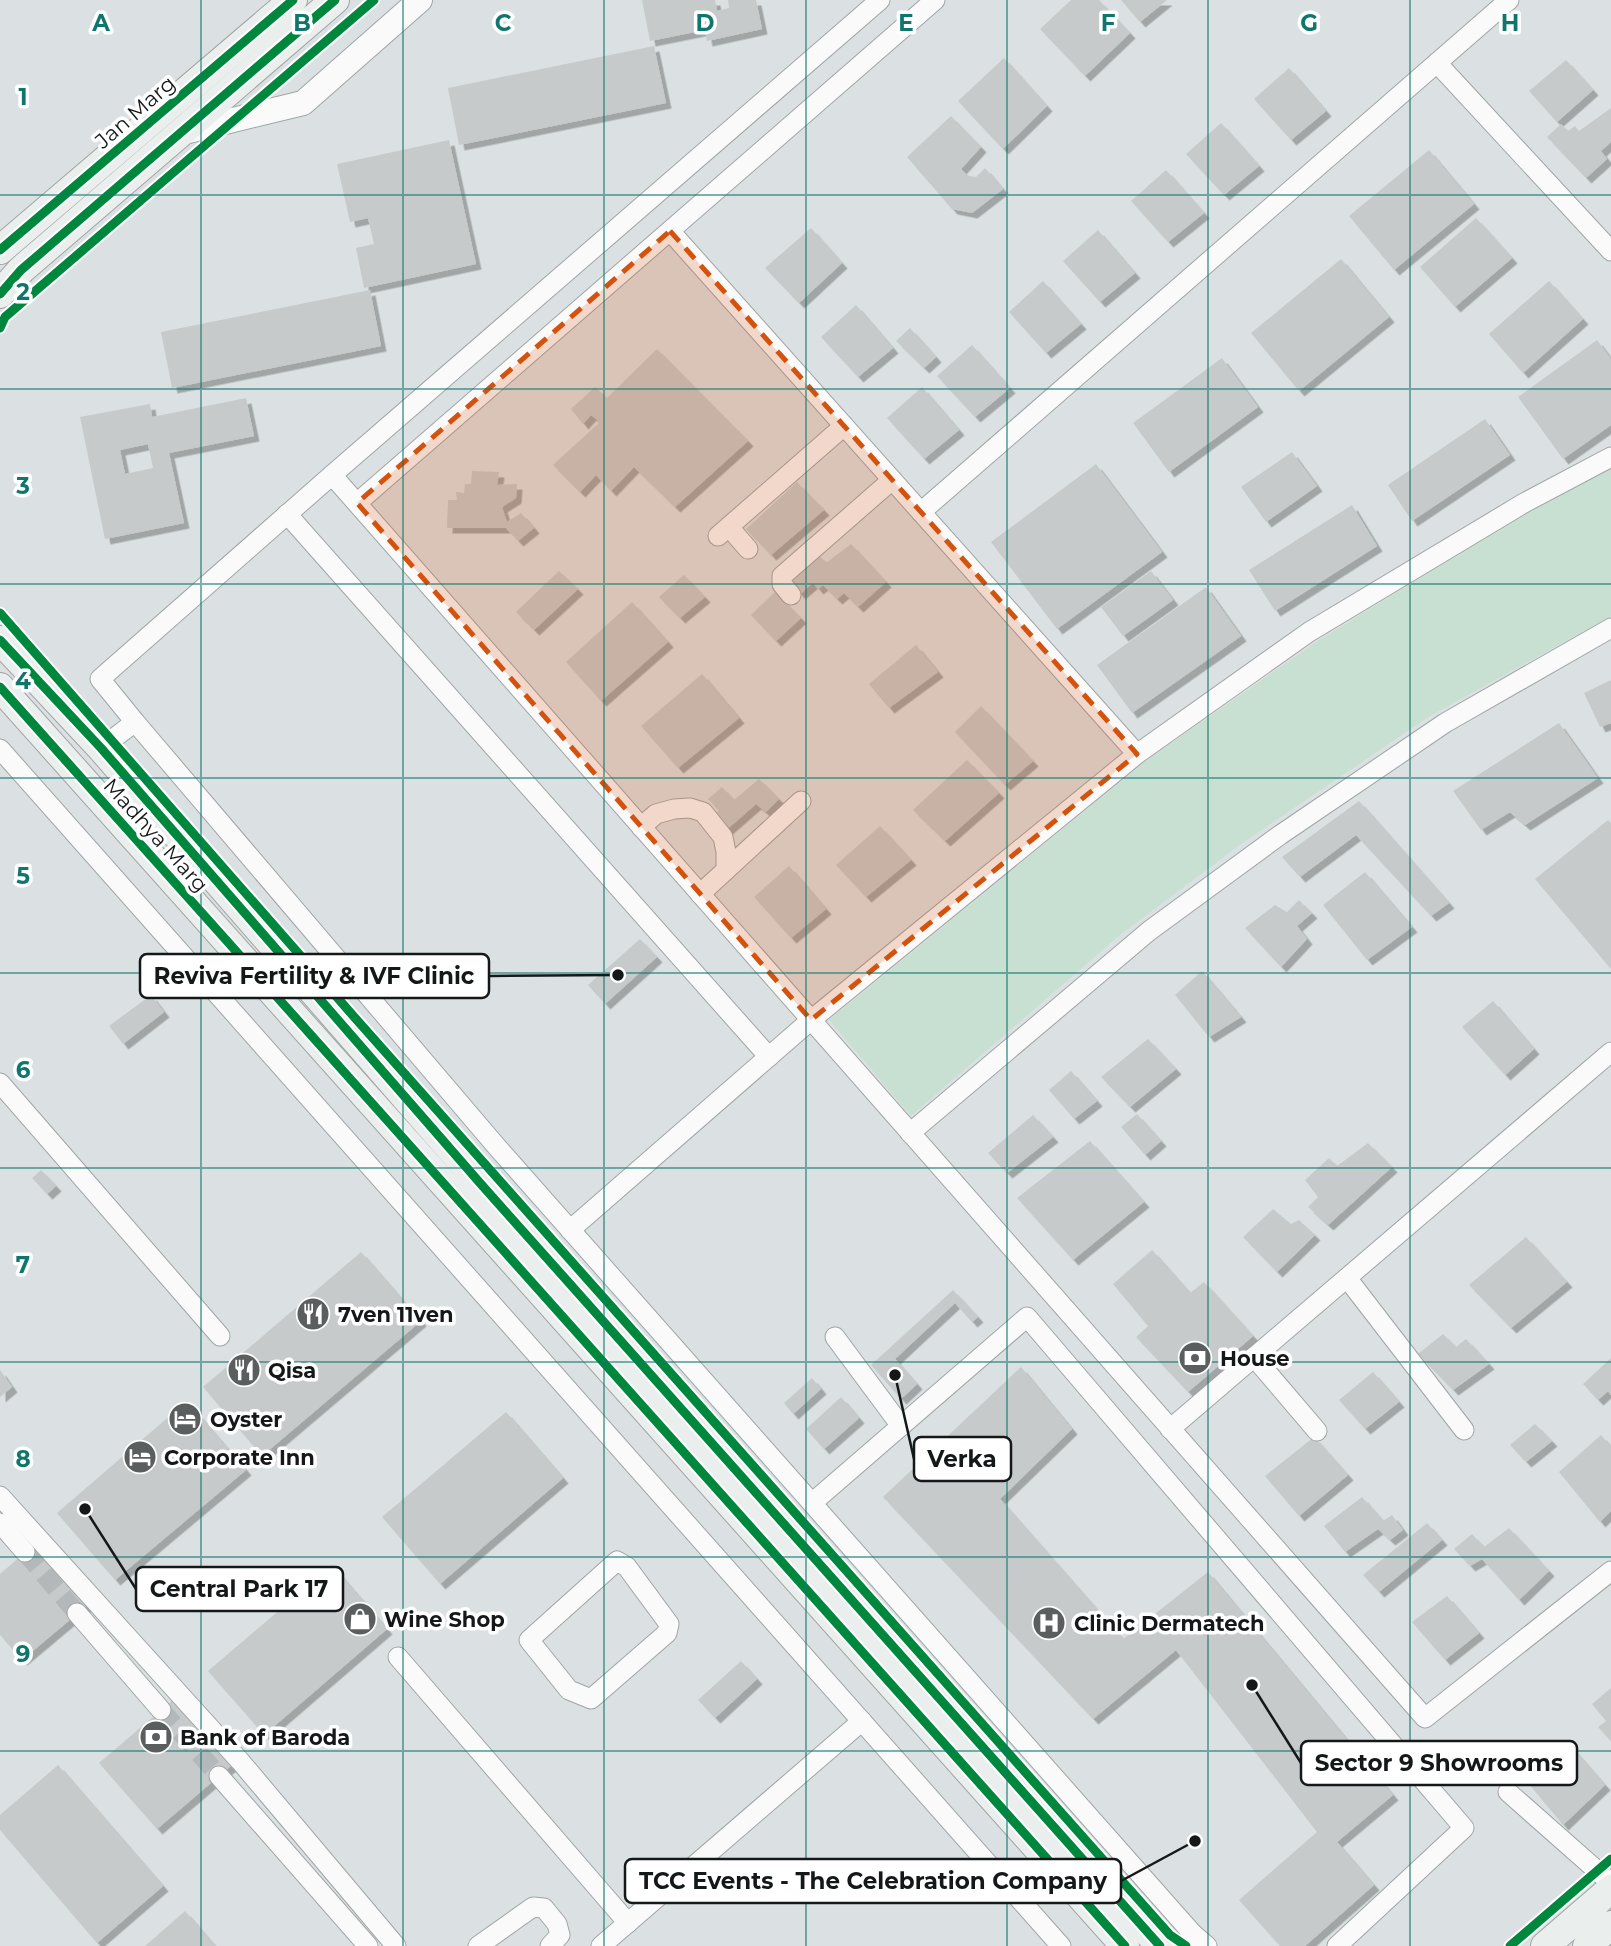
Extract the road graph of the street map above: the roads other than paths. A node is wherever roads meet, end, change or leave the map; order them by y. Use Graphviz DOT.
graph roads {
  1 [pos="293,0"];
  2 [pos="335,0"];
  3 [pos="420,0"];
  4 [pos="880,0"];
  5 [pos="935,0"];
  6 [pos="1509,0"];
  7 [pos="1437,62"];
  8 [pos="180,134"];
  9 [pos="670,231"];
  10 [pos="0,250"];
  11 [pos="1611,251"];
  12 [pos="0,294"];
  13 [pos="844,426"];
  14 [pos="1611,457"];
  15 [pos="332,475"];
  16 [pos="892,480"];
  17 [pos="356,503"];
  18 [pos="921,512"];
  19 [pos="288,514"];
  20 [pos="748,549"];
  21 [pos="791,595"];
  22 [pos="1611,628"];
  23 [pos="0,640"];
  24 [pos="0,687"];
  25 [pos="135,722"];
  26 [pos="101,748"];
  27 [pos="2,754"];
  28 [pos="1137,754"];
  29 [pos="801,801"];
  30 [pos="642,827"];
  31 [pos="726,870"];
  32 [pos="700,894"];
  33 [pos="811,1020"];
  34 [pos="1611,1052"];
  35 [pos="769,1057"];
  36 [pos="0,1083"];
  37 [pos="910,1133"];
  38 [pos="570,1230"];
  39 [pos="1347,1278"];
  40 [pos="219,1336"];
  41 [pos="835,1337"];
  42 [pos="1254,1357"];
  43 [pos="901,1426"];
  44 [pos="1170,1429"];
  45 [pos="1464,1430"];
  46 [pos="1317,1431"];
  47 [pos="0,1496"];
  48 [pos="812,1503"];
  49 [pos="0,1523"];
  50 [pos="26,1552"];
  51 [pos="1611,1571"];
  52 [pos="77,1613"];
  53 [pos="529,1640"];
  54 [pos="398,1657"];
  55 [pos="161,1710"];
  56 [pos="862,1721"];
  57 [pos="219,1776"];
  58 [pos="1508,1792"];
  59 [pos="1611,1884"];
  60 [pos="1611,1889"];
  61 [pos="628,1923"];
  62 [pos="1611,1925"];
  63 [pos="1049,1942"];
  64 [pos="1195,1942"];
  65 [pos="368,1946"];
  66 [pos="396,1946"];
  67 [pos="478,1946"];
  68 [pos="550,1946"];
  69 [pos="601,1946"];
  70 [pos="1125,1946"];
  71 [pos="1160,1946"];
  72 [pos="1337,1946"];
  73 [pos="1545,1946"];
  74 [pos="1587,1946"];
  1 -- 10 [label="main road, Jan Marg"];
  2 -- 8 [label="main road"];
  3 -- 8 [label="street"];
  4 -- 15 [label="street"];
  5 -- 9 [label="street"];
  6 -- 7 [label="street"];
  7 -- 11 [label="street"];
  7 -- 18 [label="street"];
  8 -- 12 [label="main road"];
  9 -- 13 [label="street"];
  9 -- 17 [label="street"];
  13 -- 16 [label="street"];
  13 -- 20 [label="street"];
  14 -- 28 [label="street"];
  15 -- 17 [label="street"];
  15 -- 19 [label="street"];
  16 -- 18 [label="street"];
  16 -- 21 [label="street"];
  17 -- 30 [label="street"];
  18 -- 28 [label="street"];
  19 -- 25 [label="street"];
  19 -- 35 [label="street"];
  22 -- 37 [label="street"];
  23 -- 26 [label="main road, Madhya Marg"];
  24 -- 70 [label="main road, Madhya Marg"];
  25 -- 26 [label="street"];
  25 -- 38 [label="street"];
  26 -- 71 [label="main road, Madhya Marg"];
  27 -- 56 [label="street"];
  28 -- 33 [label="street"];
  29 -- 31 [label="street"];
  30 -- 31 [label="street"];
  30 -- 32 [label="street"];
  31 -- 32 [label="street"];
  32 -- 33 [label="street"];
  33 -- 35 [label="street"];
  33 -- 37 [label="street"];
  34 -- 39 [label="street"];
  35 -- 38 [label="street"];
  36 -- 40 [label="street"];
  37 -- 44 [label="street"];
  38 -- 48 [label="street"];
  39 -- 42 [label="street"];
  39 -- 45 [label="street"];
  41 -- 43 [label="street"];
  42 -- 44 [label="street"];
  42 -- 46 [label="street"];
  43 -- 48 [label="street"];
  43 -- 72 [label="street"];
  44 -- 51 [label="street"];
  47 -- 66 [label="street"];
  48 -- 64 [label="street"];
  49 -- 50 [label="street"];
  52 -- 55 [label="street"];
  53 -- 53 [label="street"];
  54 -- 61 [label="street"];
  56 -- 61 [label="street"];
  56 -- 63 [label="street"];
  57 -- 65 [label="street"];
  58 -- 59 [label="street"];
  60 -- 73 [label="main road"];
  61 -- 69 [label="street"];
  62 -- 74 [label="main road"];
  67 -- 68 [label="street"];
}
